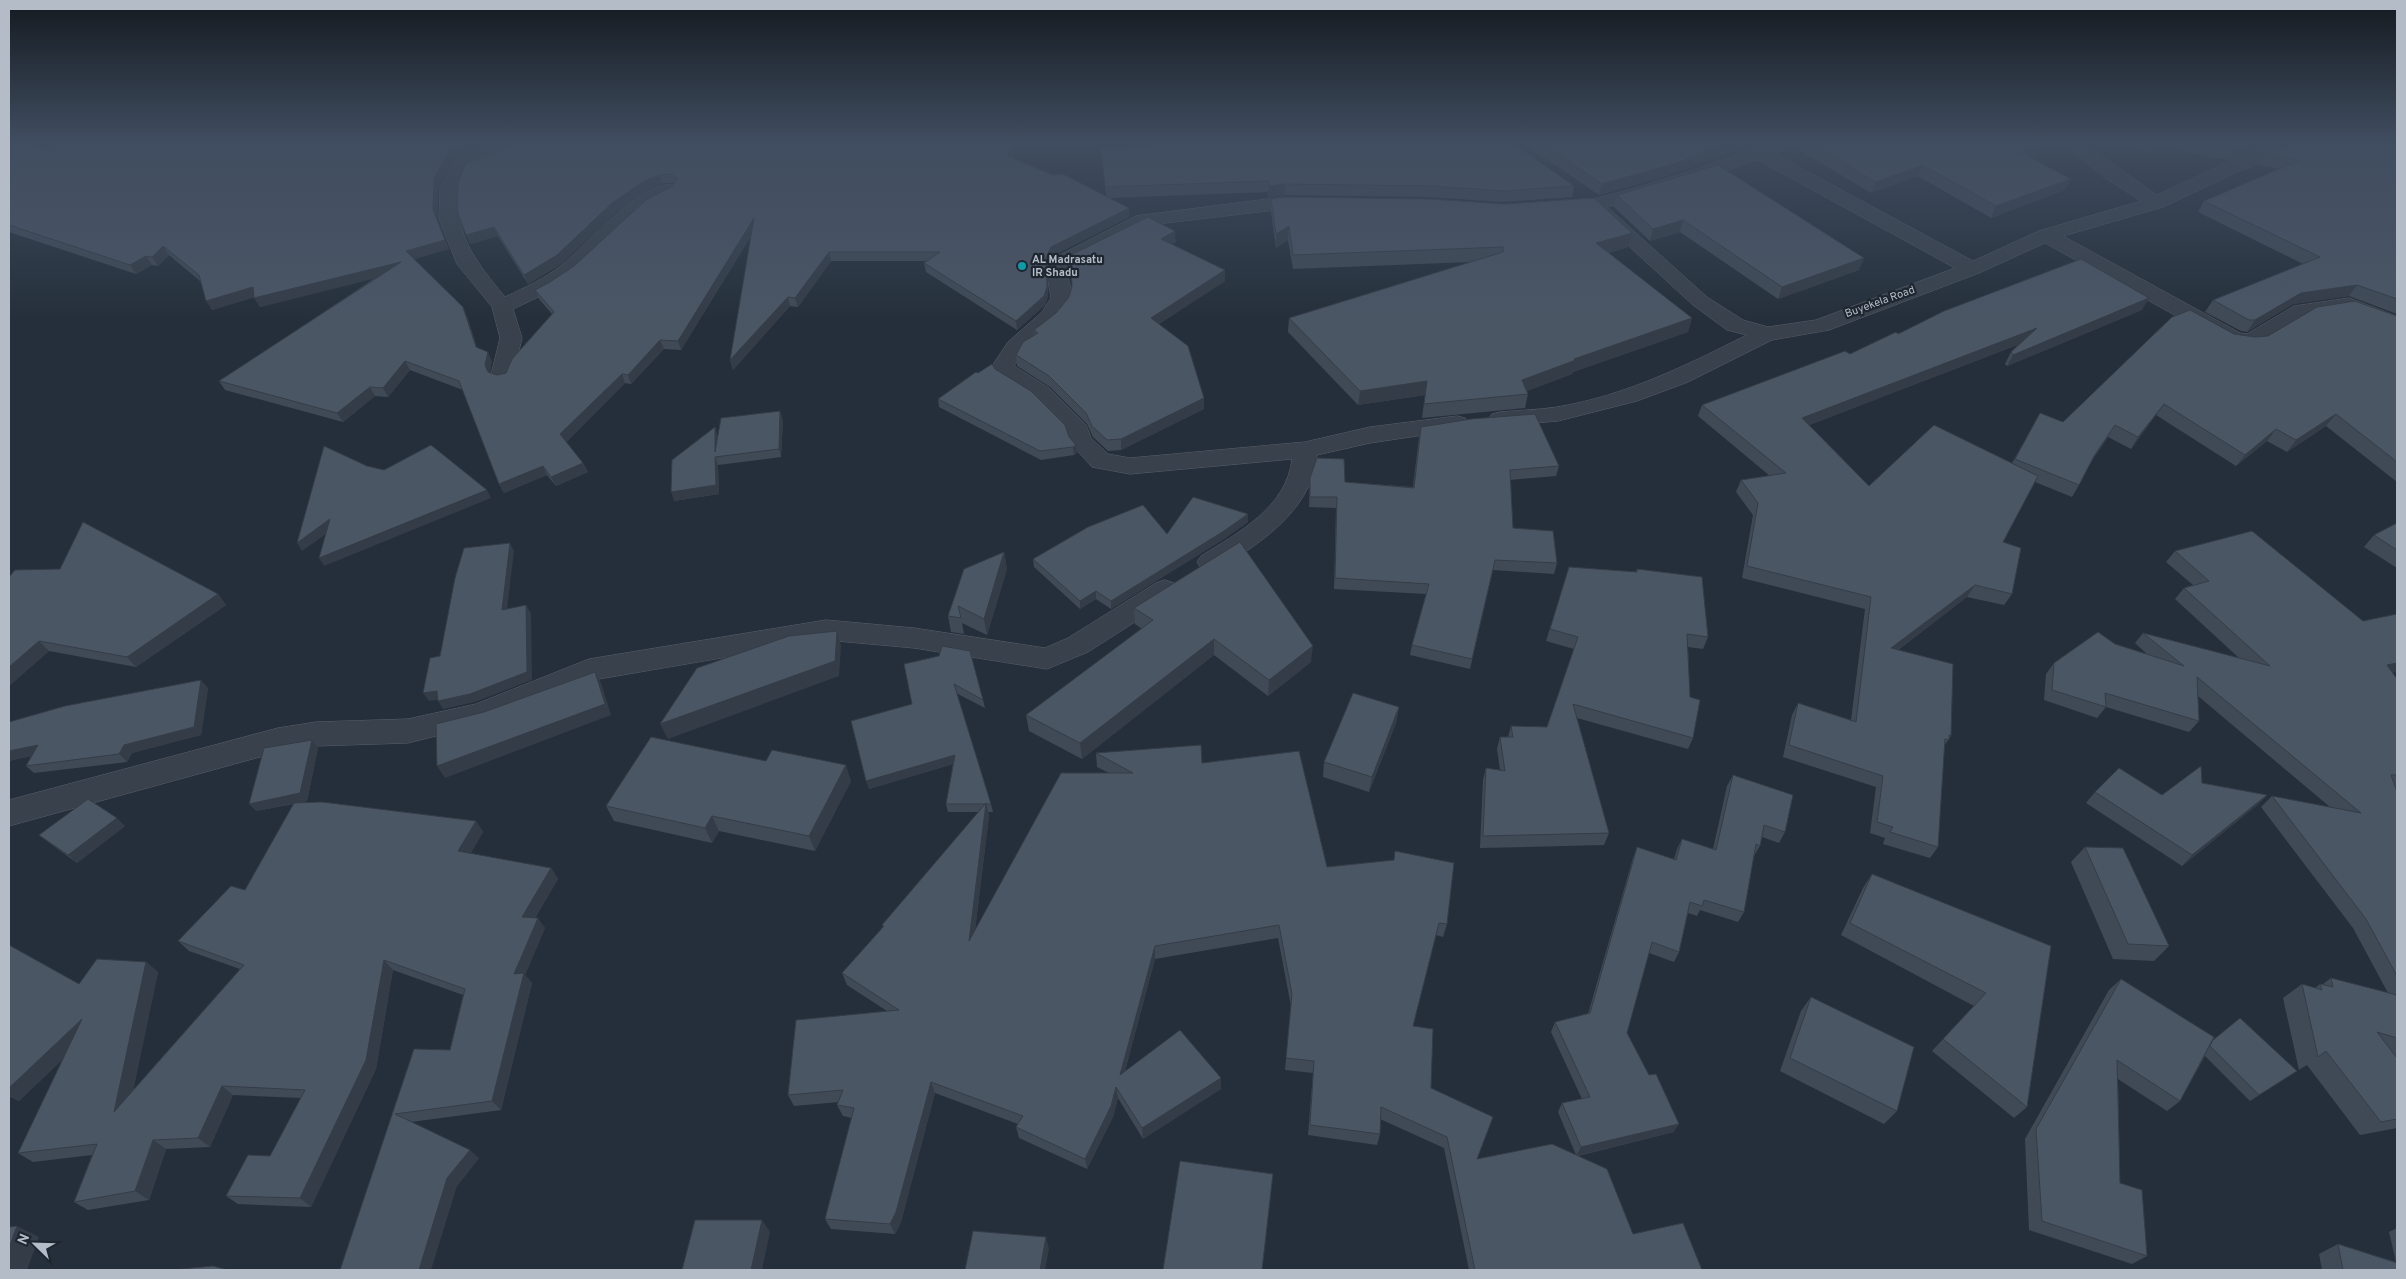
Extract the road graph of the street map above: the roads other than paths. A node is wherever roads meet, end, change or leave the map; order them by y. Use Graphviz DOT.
graph roads {
  1 [pos="450,202"];
  2 [pos="642,202"];
  3 [pos="1593,202"];
  4 [pos="1604,202"];
  5 [pos="1849,202"];
  6 [pos="2159,202"];
  7 [pos="2156,203"];
  8 [pos="1332,204"];
  9 [pos="1596,204"];
  10 [pos="1540,208"];
  11 [pos="2046,236"];
  12 [pos="1972,269"];
  13 [pos="502,306"];
  14 [pos="2397,323"];
  15 [pos="1767,334"];
  16 [pos="502,375"];
  17 [pos="1305,450"];
  18 [pos="9,813"];
  1 -- 13 [label="street"];
  2 -- 13 [label="street"];
  3 -- 9 [label="street, Buyekela Road"];
  4 -- 9 [label="street"];
  5 -- 12 [label="street"];
  6 -- 7 [label="street, Buyekela Road"];
  7 -- 11 [label="street, Buyekela Road"];
  8 -- 17 [label="street"];
  9 -- 10 [label="street"];
  9 -- 15 [label="street, Buyekela Road"];
  11 -- 12 [label="street, Buyekela Road"];
  11 -- 14 [label="street"];
  12 -- 15 [label="street, Buyekela Road"];
  13 -- 16 [label="street"];
  15 -- 17 [label="street"];
  17 -- 18 [label="street"];
}
